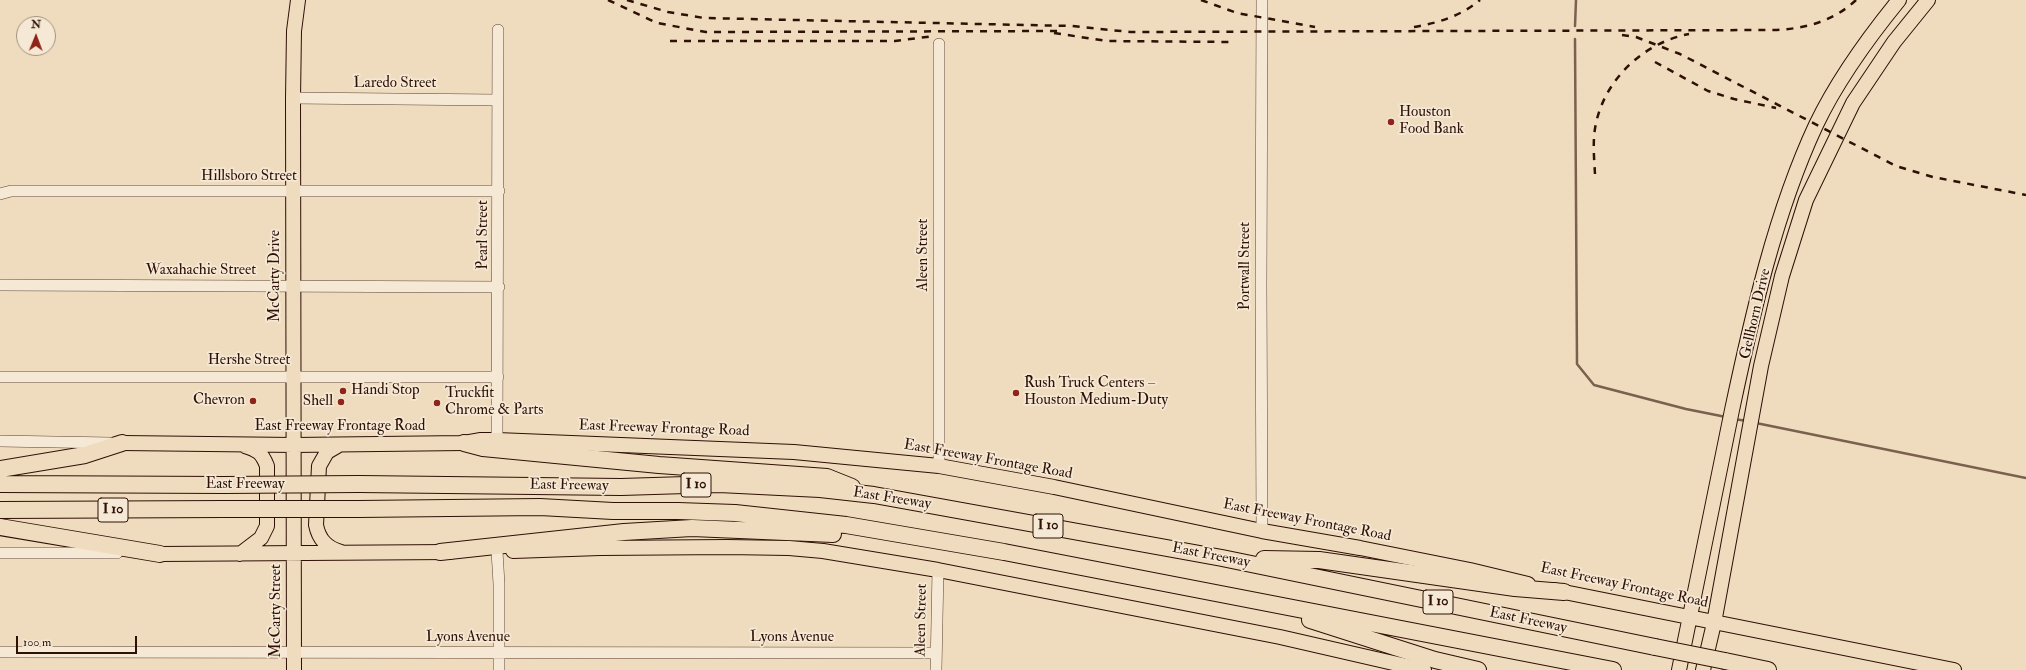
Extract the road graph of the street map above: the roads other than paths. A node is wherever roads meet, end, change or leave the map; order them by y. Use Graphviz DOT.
graph roads {
  1 [pos="298,0"];
  2 [pos="1262,0"];
  3 [pos="1899,0"];
  4 [pos="1928,0"];
  5 [pos="498,30"];
  6 [pos="939,44"];
  7 [pos="1834,95"];
  8 [pos="293,98"];
  9 [pos="498,100"];
  10 [pos="1853,103"];
  11 [pos="499,191"];
  12 [pos="293,192"];
  13 [pos="1790,192"];
  14 [pos="0,194"];
  15 [pos="1806,200"];
  16 [pos="0,285"];
  17 [pos="293,286"];
  18 [pos="498,287"];
  19 [pos="1760,290"];
  20 [pos="1778,295"];
  21 [pos="1742,361"];
  22 [pos="1761,366"];
  23 [pos="294,376"];
  24 [pos="0,377"];
  25 [pos="498,377"];
  26 [pos="497,440"];
  27 [pos="0,441"];
  28 [pos="122,443"];
  29 [pos="464,443"];
  30 [pos="238,444"];
  31 [pos="294,445"];
  32 [pos="339,445"];
  33 [pos="939,466"];
  34 [pos="0,469"];
  35 [pos="1717,482"];
  36 [pos="0,484"];
  37 [pos="1739,488"];
  38 [pos="874,495"];
  39 [pos="0,510"];
  40 [pos="0,528"];
  41 [pos="1262,531"];
  42 [pos="933,539"];
  43 [pos="497,551"];
  44 [pos="440,552"];
  45 [pos="1,553"];
  46 [pos="295,553"];
  47 [pos="160,554"];
  48 [pos="240,554"];
  49 [pos="346,554"];
  50 [pos="1222,558"];
  51 [pos="938,570"];
  52 [pos="1564,592"];
  53 [pos="1236,597"];
  54 [pos="1690,617"];
  55 [pos="1714,623"];
  56 [pos="0,652"];
  57 [pos="294,652"];
  58 [pos="499,653"];
  59 [pos="936,653"];
  60 [pos="294,670"];
  61 [pos="499,670"];
  62 [pos="936,670"];
  63 [pos="1424,670"];
  64 [pos="1478,670"];
  65 [pos="1613,670"];
  66 [pos="1679,670"];
  67 [pos="1703,670"];
  68 [pos="1768,670"];
  69 [pos="1954,670"];
  1 -- 8 [label="main road, McCarty Drive"];
  2 -- 41 [label="street, Portwall Street"];
  3 -- 7 [label="main road, Gellhorn Drive"];
  4 -- 10 [label="main road, Gellhorn Drive"];
  5 -- 9 [label="street, Pearl Street"];
  6 -- 33 [label="street, Aleen Street"];
  7 -- 10 [label="main road"];
  7 -- 13 [label="main road, Gellhorn Drive"];
  8 -- 9 [label="street, Laredo Street"];
  8 -- 12 [label="main road, McCarty Drive"];
  9 -- 11 [label="street, Pearl Street"];
  10 -- 15 [label="main road, Gellhorn Drive"];
  11 -- 12 [label="street, Hillsboro Street"];
  11 -- 18 [label="street, Pearl Street"];
  12 -- 14 [label="street, Hillsboro Street"];
  12 -- 17 [label="main road, McCarty Drive"];
  13 -- 15 [label="main road"];
  13 -- 19 [label="main road, Gellhorn Drive"];
  15 -- 20 [label="main road, Gellhorn Drive"];
  16 -- 17 [label="street, Waxahachie Street"];
  17 -- 18 [label="street, Waxahachie Street"];
  17 -- 23 [label="main road, McCarty Drive"];
  18 -- 25 [label="street, Pearl Street"];
  19 -- 20 [label="main road"];
  19 -- 21 [label="main road, Gellhorn Drive"];
  20 -- 22 [label="main road, Gellhorn Drive"];
  21 -- 22 [label="main road"];
  21 -- 35 [label="main road, Gellhorn Drive"];
  22 -- 37 [label="main road, Gellhorn Drive"];
  23 -- 24 [label="street, Hershe Street"];
  23 -- 25 [label="street, Hershe Street"];
  23 -- 31 [label="main road, McCarty Drive"];
  25 -- 26 [label="street, Pearl Street"];
  26 -- 29 [label="main road, East Freeway Frontage Road"];
  26 -- 33 [label="main road, East Freeway Frontage Road"];
  27 -- 28 [label="street, East Freeway Frontage Road"];
  28 -- 30 [label="main road, East Freeway Frontage Road"];
  28 -- 34 [label="highway"];
  29 -- 32 [label="main road, East Freeway Frontage Road"];
  29 -- 38 [label="highway"];
  30 -- 31 [label="main road, East Freeway Frontage Road"];
  30 -- 48 [label="main road"];
  31 -- 32 [label="main road, East Freeway Frontage Road"];
  31 -- 46 [label="main road, McCarty Drive"];
  32 -- 49 [label="main road"];
  33 -- 41 [label="main road, East Freeway Frontage Road"];
  35 -- 37 [label="main road"];
  35 -- 54 [label="main road, Gellhorn Drive"];
  36 -- 38 [label="highway, East Freeway / I 10, bridge"];
  37 -- 55 [label="main road, Gellhorn Drive"];
  38 -- 50 [label="highway, East Freeway / I 10"];
  39 -- 42 [label="highway, East Freeway / I 10, bridge"];
  40 -- 47 [label="highway"];
  41 -- 52 [label="main road, East Freeway Frontage Road"];
  42 -- 44 [label="highway"];
  42 -- 53 [label="highway, East Freeway / I 10"];
  43 -- 44 [label="main road"];
  43 -- 51 [label="main road"];
  43 -- 58 [label="street"];
  44 -- 49 [label="main road"];
  45 -- 47 [label="street"];
  46 -- 48 [label="main road"];
  46 -- 49 [label="main road"];
  46 -- 57 [label="main road, McCarty Street"];
  47 -- 48 [label="main road"];
  50 -- 52 [label="highway"];
  50 -- 68 [label="highway, East Freeway / I 10, bridge"];
  51 -- 59 [label="street, Aleen Street"];
  51 -- 63 [label="main road"];
  52 -- 54 [label="main road, East Freeway Frontage Road"];
  53 -- 64 [label="highway"];
  53 -- 65 [label="highway, East Freeway / I 10"];
  54 -- 55 [label="main road, East Freeway Frontage Road"];
  54 -- 66 [label="main road, Gellhorn Drive"];
  55 -- 67 [label="main road, Gellhorn Drive"];
  55 -- 69 [label="main road, East Freeway Frontage Road"];
  56 -- 57 [label="street, Lyons Avenue"];
  57 -- 58 [label="street, Lyons Avenue"];
  57 -- 60 [label="main road, McCarty Street"];
  58 -- 59 [label="street, Lyons Avenue"];
  58 -- 61 [label="street"];
  59 -- 62 [label="street, Aleen Street"];
}
